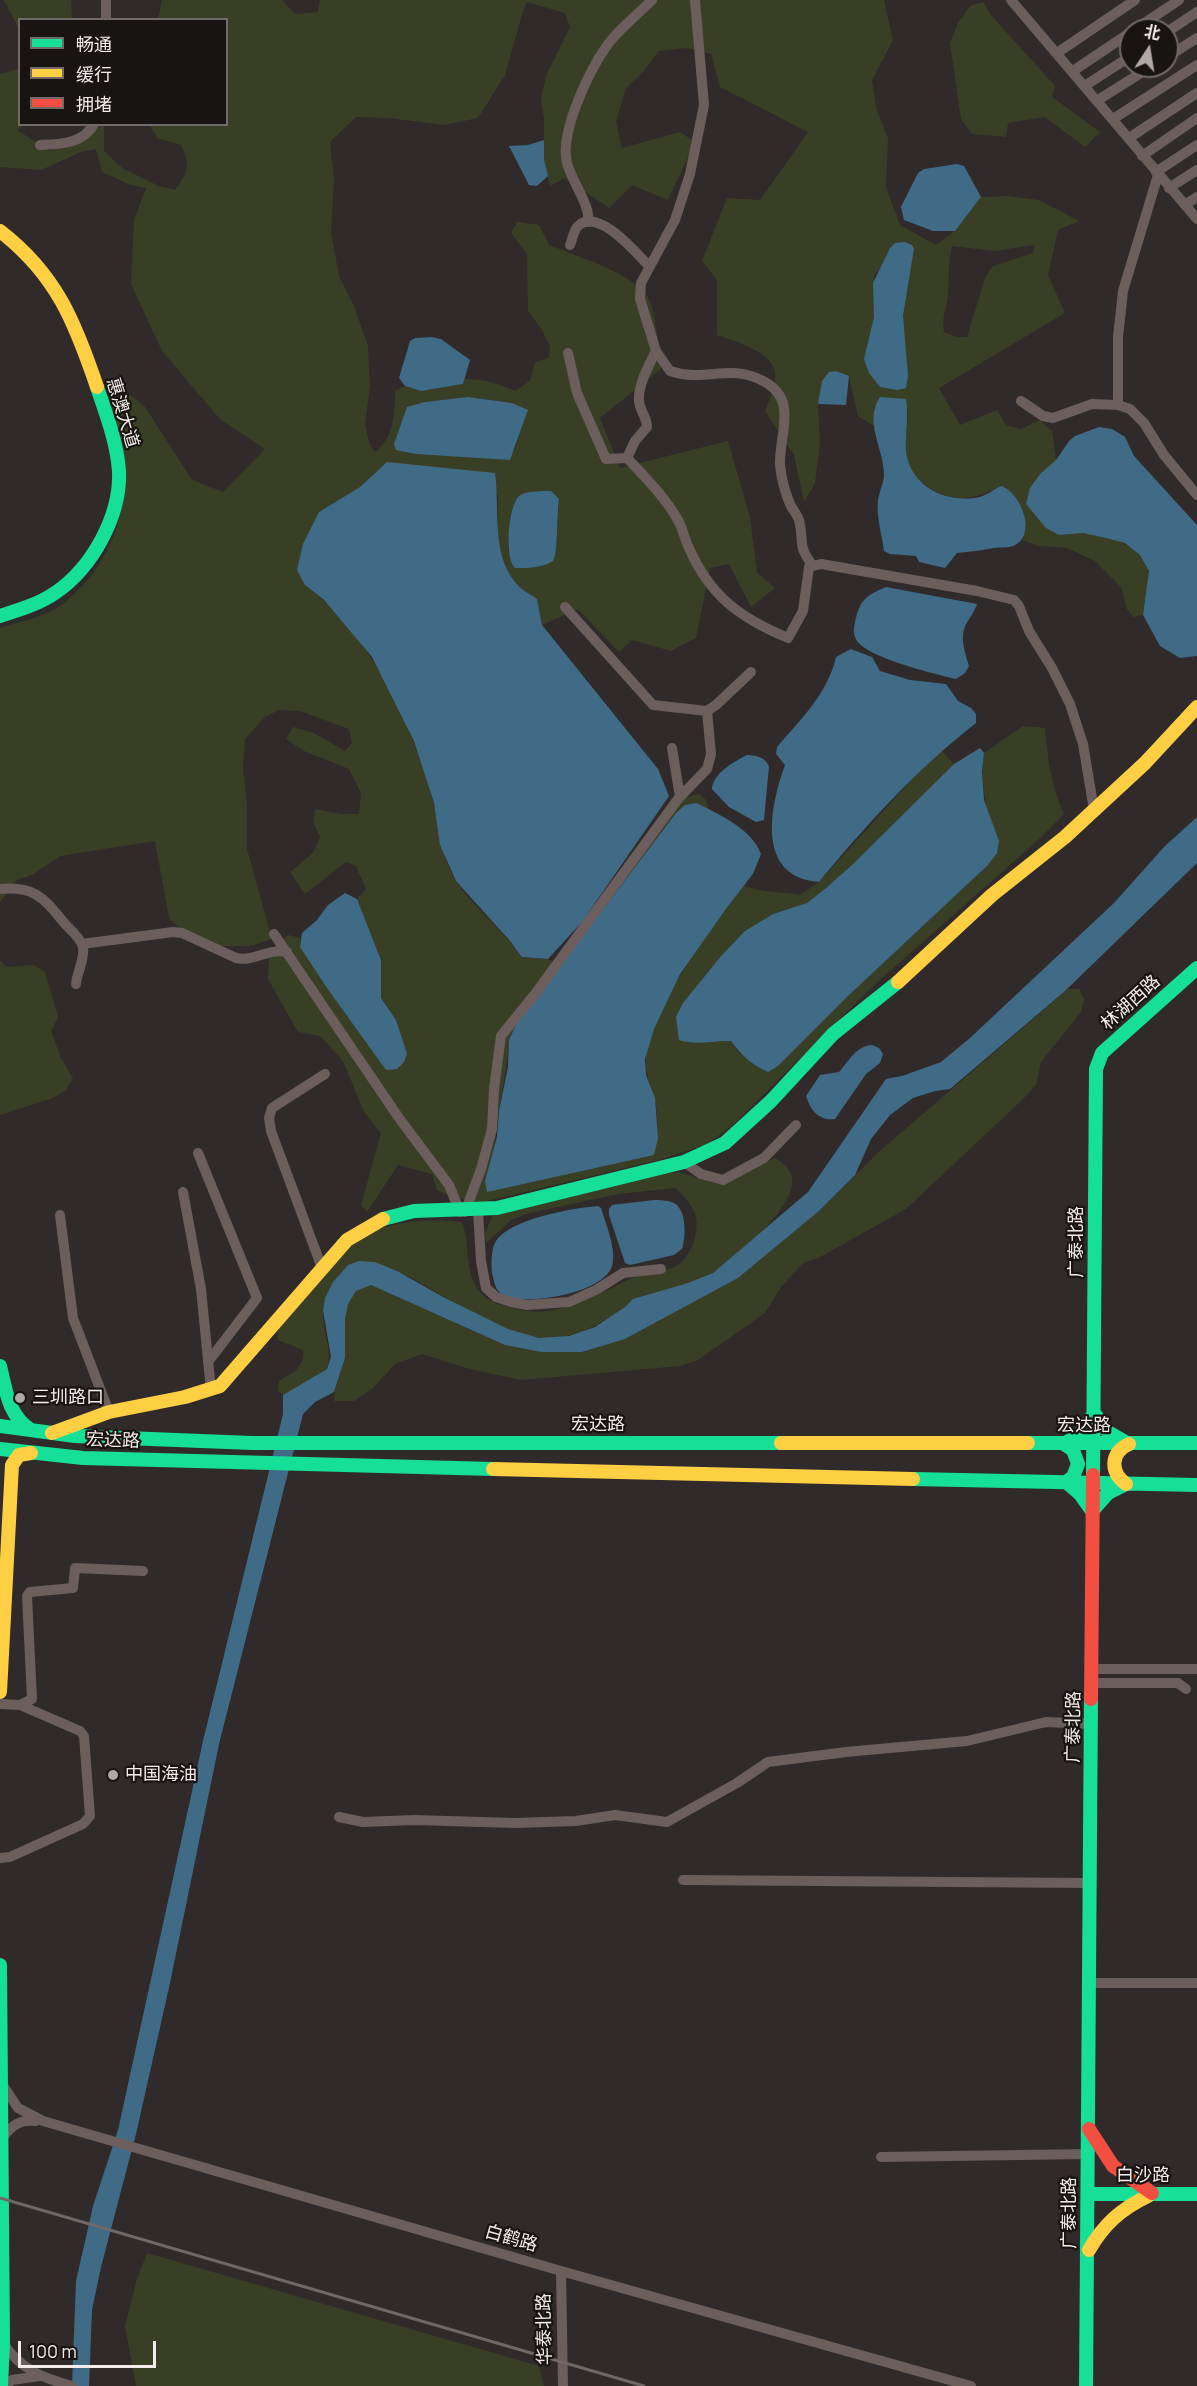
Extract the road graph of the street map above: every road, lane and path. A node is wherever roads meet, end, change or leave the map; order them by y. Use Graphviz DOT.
graph roads {
  1 [pos="106,0"];
  2 [pos="652,0"];
  3 [pos="695,0"];
  4 [pos="1011,0"];
  5 [pos="1135,0"];
  6 [pos="1179,0"];
  7 [pos="1197,12"];
  8 [pos="106,18"];
  9 [pos="1152,18"];
  10 [pos="1179,24"];
  11 [pos="1197,38"];
  12 [pos="1119,40"];
  13 [pos="1179,49"];
  14 [pos="1057,53"];
  15 [pos="1119,64"];
  16 [pos="1197,65"];
  17 [pos="1073,70"];
  18 [pos="1133,78"];
  19 [pos="1086,86"];
  20 [pos="1197,93"];
  21 [pos="1098,100"];
  22 [pos="1197,118"];
  23 [pos="1113,119"];
  24 [pos="92,126"];
  25 [pos="1129,138"];
  26 [pos="40,145"];
  27 [pos="1197,145"];
  28 [pos="1142,156"];
  29 [pos="1197,170"];
  30 [pos="1157,173"];
  31 [pos="1169,188"];
  32 [pos="1197,197"];
  33 [pos="1185,205"];
  34 [pos="1197,219"];
  35 [pos="588,222"];
  36 [pos="0,231"];
  37 [pos="570,245"];
  38 [pos="649,266"];
  39 [pos="656,351"];
  40 [pos="568,353"];
  41 [pos="1021,400"];
  42 [pos="1118,405"];
  43 [pos="627,458"];
  44 [pos="1197,495"];
  45 [pos="813,566"];
  46 [pos="565,607"];
  47 [pos="0,616"];
  48 [pos="751,672"];
  49 [pos="1197,706"];
  50 [pos="707,711"];
  51 [pos="672,748"];
  52 [pos="680,797"];
  53 [pos="1094,810"];
  54 [pos="0,889"];
  55 [pos="274,934"];
  56 [pos="82,944"];
  57 [pos="287,952"];
  58 [pos="1197,968"];
  59 [pos="76,984"];
  60 [pos="1096,1069"];
  61 [pos="325,1074"];
  62 [pos="796,1125"];
  63 [pos="198,1153"];
  64 [pos="684,1162"];
  65 [pos="183,1192"];
  66 [pos="468,1212"];
  67 [pos="60,1215"];
  68 [pos="322,1268"];
  69 [pos="661,1269"];
  70 [pos="208,1362"];
  71 [pos="0,1366"];
  72 [pos="211,1390"];
  73 [pos="109,1412"];
  74 [pos="1094,1413"];
  75 [pos="0,1426"];
  76 [pos="33,1430"];
  77 [pos="52,1433"];
  78 [pos="1197,1443"];
  79 [pos="1064,1444"];
  80 [pos="1094,1444"];
  81 [pos="1129,1444"];
  82 [pos="0,1449"];
  83 [pos="31,1453"];
  84 [pos="1065,1482"];
  85 [pos="1092,1483"];
  86 [pos="1126,1484"];
  87 [pos="1197,1485"];
  88 [pos="1092,1511"];
  89 [pos="144,1571"];
  90 [pos="1092,1669"];
  91 [pos="1197,1670"];
  92 [pos="1092,1683"];
  93 [pos="1186,1689"];
  94 [pos="0,1692"];
  95 [pos="0,1704"];
  96 [pos="20,1705"];
  97 [pos="1091,1724"];
  98 [pos="339,1817"];
  99 [pos="0,1858"];
  100 [pos="683,1880"];
  101 [pos="1090,1883"];
  102 [pos="0,1965"];
  103 [pos="1089,1983"];
  104 [pos="1197,1983"];
  105 [pos="2,2084"];
  106 [pos="43,2121"];
  107 [pos="1088,2128"];
  108 [pos="3,2137"];
  109 [pos="1088,2154"];
  110 [pos="881,2157"];
  111 [pos="1088,2194"];
  112 [pos="1154,2194"];
  113 [pos="1197,2194"];
  114 [pos="1088,2252"];
  115 [pos="561,2271"];
  116 [pos="3,2343"];
  117 [pos="44,2378"];
  118 [pos="3,2386"];
  119 [pos="72,2386"];
  120 [pos="563,2386"];
  121 [pos="971,2386"];
  122 [pos="1086,2386"];
  1 -- 8 [label="street"];
  2 -- 35 [label="street"];
  3 -- 38 [label="street"];
  4 -- 14 [label="street"];
  5 -- 14 [label="street"];
  6 -- 9 [label="street"];
  7 -- 10 [label="street"];
  11 -- 13 [label="street"];
  12 -- 17 [label="street"];
  14 -- 17 [label="street"];
  15 -- 19 [label="street"];
  16 -- 23 [label="street"];
  17 -- 19 [label="street"];
  18 -- 21 [label="street"];
  19 -- 21 [label="street"];
  20 -- 25 [label="street"];
  21 -- 23 [label="street"];
  22 -- 28 [label="street"];
  23 -- 25 [label="street"];
  24 -- 26 [label="street"];
  25 -- 28 [label="street"];
  27 -- 30 [label="street"];
  28 -- 30 [label="street"];
  29 -- 31 [label="street"];
  30 -- 31 [label="street"];
  30 -- 42 [label="street"];
  31 -- 33 [label="street"];
  32 -- 33 [label="street"];
  33 -- 34 [label="street"];
  35 -- 37 [label="street"];
  35 -- 38 [label="street"];
  36 -- 47 [label="street, 惠澳大道"];
  38 -- 39 [label="street"];
  39 -- 43 [label="street"];
  39 -- 45 [label="street"];
  40 -- 43 [label="street"];
  41 -- 42 [label="street"];
  42 -- 44 [label="street"];
  43 -- 45 [label="street"];
  45 -- 53 [label="street"];
  46 -- 50 [label="street"];
  48 -- 50 [label="street"];
  49 -- 53 [label="street"];
  50 -- 52 [label="street"];
  51 -- 52 [label="street"];
  52 -- 66 [label="street"];
  53 -- 64 [label="street"];
  54 -- 56 [label="street"];
  55 -- 57 [label="street"];
  56 -- 57 [label="street"];
  56 -- 59 [label="street"];
  57 -- 66 [label="street"];
  58 -- 60 [label="street, 林湖西路"];
  60 -- 74 [label="street, 广泰北路"];
  61 -- 68 [label="street"];
  62 -- 64 [label="street"];
  63 -- 70 [label="street"];
  64 -- 66 [label="street"];
  65 -- 70 [label="street"];
  66 -- 68 [label="street"];
  66 -- 69 [label="street"];
  67 -- 73 [label="street"];
  68 -- 72 [label="street"];
  70 -- 72 [label="street"];
  71 -- 76 [label="street"];
  72 -- 73 [label="street"];
  73 -- 77 [label="street"];
  74 -- 79 [label="street"];
  74 -- 80 [label="street, 广泰北路"];
  74 -- 81 [label="street"];
  75 -- 76 [label="street, 宏达路"];
  76 -- 77 [label="street, 宏达路"];
  77 -- 79 [label="street, 宏达路"];
  78 -- 81 [label="street, 宏达路"];
  79 -- 80 [label="street, 宏达路"];
  79 -- 84 [label="street"];
  80 -- 81 [label="street, 宏达路"];
  80 -- 85 [label="street, 广泰北路"];
  81 -- 86 [label="street"];
  82 -- 83 [label="street, 宏达路"];
  83 -- 84 [label="street, 宏达路"];
  83 -- 94 [label="street"];
  84 -- 85 [label="street, 宏达路"];
  84 -- 88 [label="street"];
  85 -- 86 [label="street, 宏达路"];
  85 -- 88 [label="street, 广泰北路"];
  86 -- 87 [label="street, 宏达路"];
  86 -- 88 [label="street"];
  88 -- 90 [label="street, 广泰北路"];
  89 -- 96 [label="street"];
  90 -- 91 [label="street"];
  90 -- 92 [label="street, 广泰北路"];
  92 -- 93 [label="street"];
  92 -- 97 [label="street, 广泰北路"];
  95 -- 96 [label="street"];
  96 -- 99 [label="street"];
  97 -- 98 [label="street"];
  97 -- 101 [label="street, 广泰北路"];
  100 -- 101 [label="street"];
  101 -- 103 [label="street, 广泰北路"];
  102 -- 105 [label="street"];
  103 -- 104 [label="street"];
  103 -- 107 [label="street, 广泰北路"];
  105 -- 106 [label="street"];
  105 -- 108 [label="street"];
  106 -- 108 [label="street"];
  106 -- 115 [label="street, 白鹤路"];
  107 -- 109 [label="street, 广泰北路"];
  107 -- 112 [label="street"];
  108 -- 116 [label="street"];
  109 -- 110 [label="street"];
  109 -- 111 [label="street, 广泰北路"];
  111 -- 112 [label="street, 白沙路"];
  111 -- 114 [label="street, 广泰北路"];
  112 -- 113 [label="street, 白沙路"];
  112 -- 114 [label="street"];
  114 -- 122 [label="street, 广泰北路"];
  115 -- 120 [label="street, 华泰北路"];
  115 -- 121 [label="street, 白鹤路"];
  116 -- 117 [label="street"];
  116 -- 118 [label="street"];
  117 -- 118 [label="street"];
  117 -- 119 [label="street"];
}
